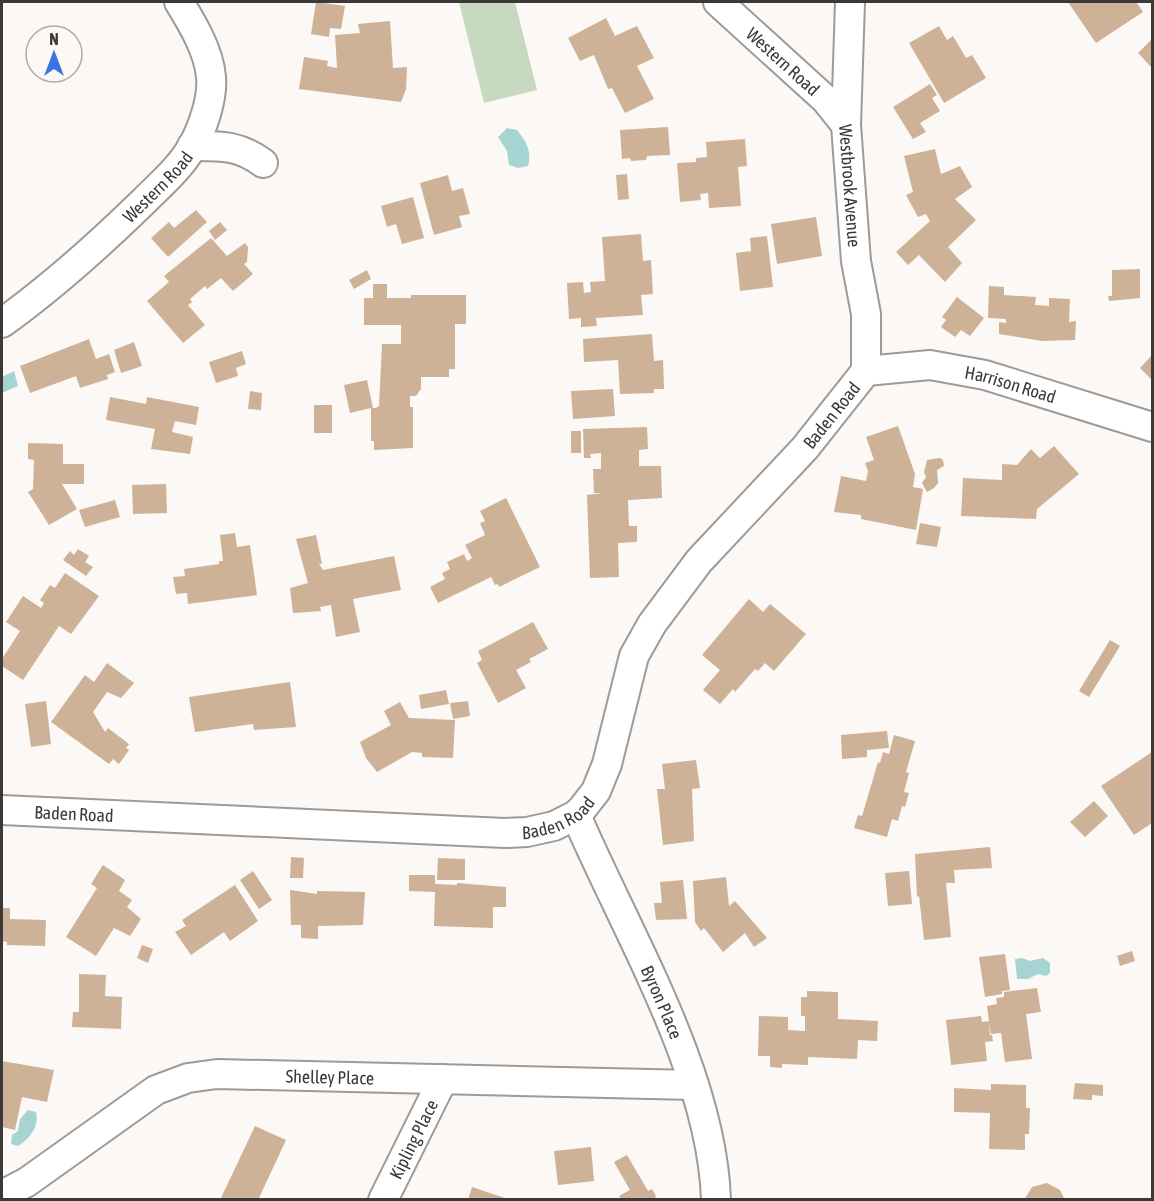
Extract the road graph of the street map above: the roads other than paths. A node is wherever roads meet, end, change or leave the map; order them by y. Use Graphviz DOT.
graph roads {
  1 [pos="178,2"];
  2 [pos="718,2"];
  3 [pos="850,2"];
  4 [pos="846,125"];
  5 [pos="192,146"];
  6 [pos="263,163"];
  7 [pos="2,323"];
  8 [pos="866,371"];
  9 [pos="1152,427"];
  10 [pos="2,810"];
  11 [pos="576,815"];
  12 [pos="443,1079"];
  13 [pos="694,1085"];
  14 [pos="2,1195"];
  15 [pos="383,1200"];
  16 [pos="716,1200"];
  1 -- 5 [label="street, Western Road"];
  2 -- 4 [label="street, Western Road"];
  3 -- 4 [label="street, Westbrook Avenue"];
  4 -- 8 [label="street, Westbrook Avenue"];
  5 -- 6 [label="street"];
  5 -- 7 [label="street, Western Road"];
  8 -- 9 [label="street, Harrison Road"];
  8 -- 11 [label="street, Baden Road"];
  10 -- 11 [label="street, Baden Road"];
  11 -- 13 [label="street, Byron Place"];
  12 -- 13 [label="street, Shelley Place"];
  12 -- 14 [label="street, Shelley Place"];
  12 -- 15 [label="street, Kipling Place"];
  13 -- 16 [label="street, Byron Place"];
}
